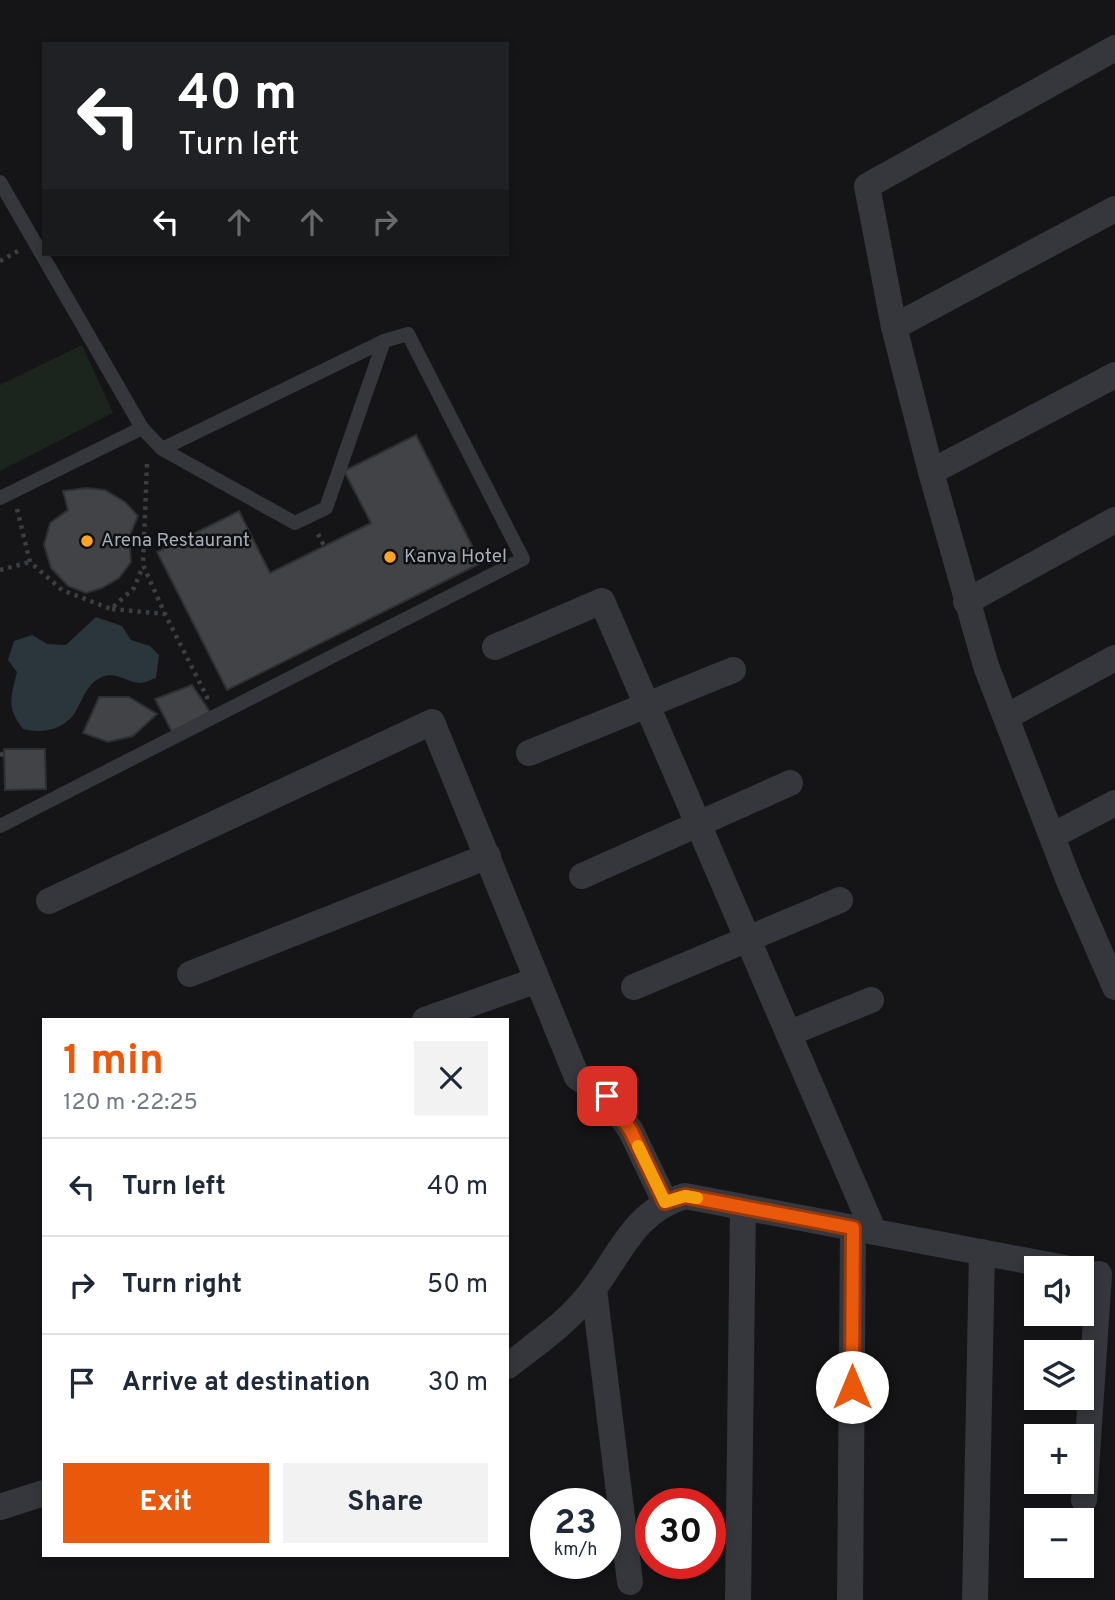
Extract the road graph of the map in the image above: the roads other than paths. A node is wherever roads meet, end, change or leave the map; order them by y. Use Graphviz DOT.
graph roads {
  1 [pos="1115,48"];
  2 [pos="0,182"];
  3 [pos="1115,209"];
  4 [pos="42,255"];
  5 [pos="43,256"];
  6 [pos="894,327"];
  7 [pos="384,341"];
  8 [pos="1115,375"];
  9 [pos="142,428"];
  10 [pos="162,449"];
  11 [pos="931,472"];
  12 [pos="7,495"];
  13 [pos="1115,520"];
  14 [pos="967,602"];
  15 [pos="495,647"];
  16 [pos="1115,658"];
  17 [pos="733,670"];
  18 [pos="648,706"];
  19 [pos="1006,717"];
  20 [pos="529,753"];
  21 [pos="790,783"];
  22 [pos="1115,803"];
  23 [pos="698,822"];
  24 [pos="0,826"];
  25 [pos="1052,836"];
  26 [pos="488,856"];
  27 [pos="582,876"];
  28 [pos="840,900"];
  29 [pos="49,901"];
  30 [pos="748,938"];
  31 [pos="1112,969"];
  32 [pos="190,974"];
  33 [pos="537,979"];
  34 [pos="634,987"];
  35 [pos="872,1000"];
  36 [pos="430,1018"];
  37 [pos="790,1033"];
  38 [pos="665,1202"];
  39 [pos="743,1207"];
  40 [pos="863,1230"];
  41 [pos="982,1252"];
  42 [pos="1024,1260"];
  43 [pos="1099,1274"];
  44 [pos="594,1289"];
  45 [pos="509,1366"];
  46 [pos="42,1494"];
  47 [pos="1084,1500"];
  48 [pos="0,1507"];
  49 [pos="630,1582"];
  50 [pos="738,1600"];
  51 [pos="850,1600"];
  52 [pos="975,1600"];
  1 -- 6 [label="street"];
  2 -- 4 [label="lane"];
  3 -- 6 [label="street"];
  5 -- 9 [label="lane"];
  6 -- 11 [label="street"];
  7 -- 10 [label="lane"];
  7 -- 10 [label="lane"];
  7 -- 24 [label="lane"];
  8 -- 11 [label="street"];
  9 -- 10 [label="lane"];
  9 -- 12 [label="lane"];
  11 -- 14 [label="street"];
  13 -- 14 [label="street"];
  14 -- 19 [label="street"];
  15 -- 18 [label="street"];
  16 -- 19 [label="street"];
  17 -- 18 [label="street"];
  18 -- 20 [label="street"];
  18 -- 23 [label="street"];
  19 -- 25 [label="street"];
  21 -- 23 [label="street"];
  22 -- 25 [label="street"];
  23 -- 27 [label="street"];
  23 -- 30 [label="street"];
  25 -- 31 [label="street"];
  26 -- 29 [label="street"];
  26 -- 32 [label="street"];
  26 -- 33 [label="street"];
  28 -- 30 [label="street"];
  30 -- 34 [label="street"];
  30 -- 37 [label="street"];
  33 -- 36 [label="street"];
  33 -- 38 [label="street"];
  35 -- 37 [label="street"];
  37 -- 40 [label="street"];
  38 -- 39 [label="street"];
  38 -- 44 [label="street"];
  39 -- 40 [label="street"];
  39 -- 50 [label="street"];
  40 -- 41 [label="street"];
  40 -- 51 [label="street"];
  41 -- 42 [label="street"];
  41 -- 52 [label="street"];
  43 -- 47 [label="street"];
  44 -- 45 [label="street"];
  44 -- 49 [label="street"];
  46 -- 48 [label="street"];
}
